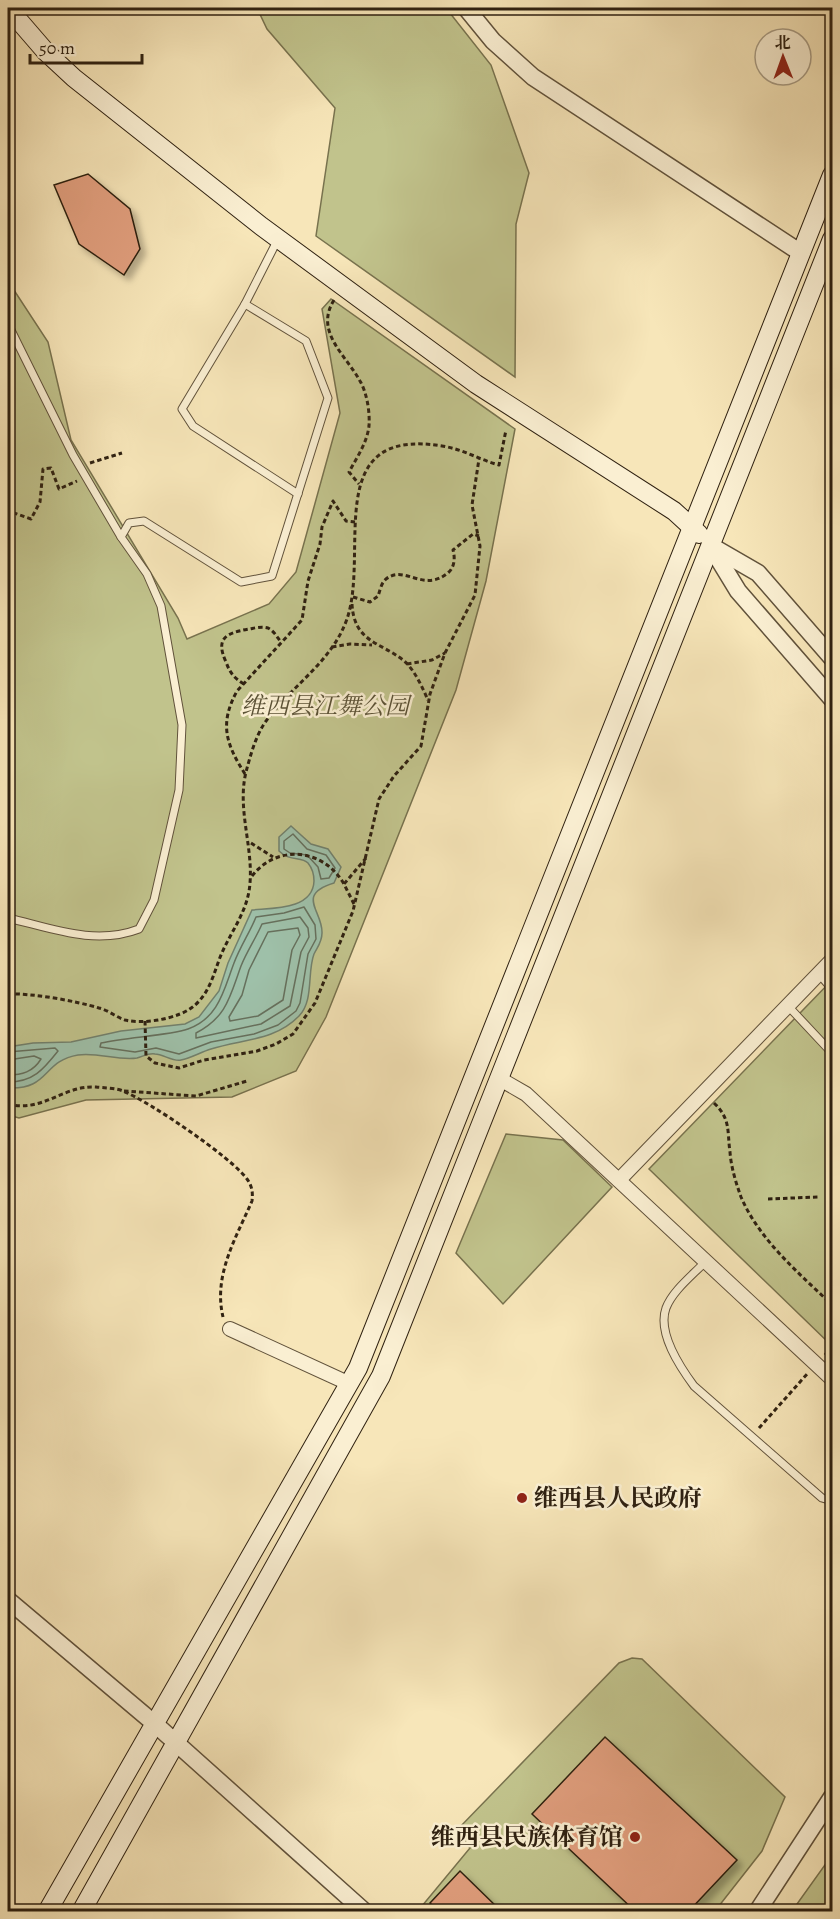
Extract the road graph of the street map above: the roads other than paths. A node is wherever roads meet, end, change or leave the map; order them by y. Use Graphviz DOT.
graph roads {
  1 [pos="8,8"];
  2 [pos="466,8"];
  3 [pos="832,175"];
  4 [pos="278,238"];
  5 [pos="832,239"];
  6 [pos="801,253"];
  7 [pos="245,304"];
  8 [pos="8,324"];
  9 [pos="298,494"];
  10 [pos="692,527"];
  11 [pos="121,537"];
  12 [pos="710,545"];
  13 [pos="832,658"];
  14 [pos="832,699"];
  15 [pos="8,918"];
  16 [pos="832,960"];
  17 [pos="819,974"];
  18 [pos="832,989"];
  19 [pos="788,1006"];
  20 [pos="832,1053"];
  21 [pos="500,1078"];
  22 [pos="619,1180"];
  23 [pos="706,1261"];
  24 [pos="230,1329"];
  25 [pos="832,1379"];
  26 [pos="350,1384"];
  27 [pos="832,1501"];
  28 [pos="8,1600"];
  29 [pos="155,1725"];
  30 [pos="177,1744"];
  31 [pos="832,1797"];
  32 [pos="47,1911"];
  33 [pos="81,1911"];
  34 [pos="365,1911"];
  35 [pos="757,1911"];
  1 -- 4 [label="main road"];
  2 -- 6 [label="street"];
  3 -- 6 [label="main road"];
  4 -- 7 [label="lane"];
  4 -- 10 [label="main road"];
  5 -- 12 [label="main road"];
  6 -- 10 [label="main road"];
  7 -- 9 [label="lane"];
  7 -- 9 [label="lane"];
  8 -- 11 [label="lane"];
  9 -- 11 [label="lane"];
  10 -- 12 [label="main road"];
  10 -- 26 [label="main road"];
  11 -- 15 [label="lane"];
  12 -- 13 [label="street"];
  12 -- 14 [label="street"];
  12 -- 21 [label="main road"];
  16 -- 17 [label="street"];
  17 -- 18 [label="lane"];
  17 -- 19 [label="street"];
  19 -- 20 [label="lane"];
  19 -- 22 [label="street"];
  21 -- 22 [label="street"];
  21 -- 30 [label="main road"];
  22 -- 23 [label="street"];
  23 -- 25 [label="street"];
  23 -- 27 [label="lane"];
  24 -- 26 [label="street"];
  26 -- 29 [label="main road"];
  28 -- 29 [label="street"];
  29 -- 30 [label="street"];
  29 -- 32 [label="main road"];
  30 -- 33 [label="main road"];
  30 -- 34 [label="street"];
  31 -- 35 [label="street"];
}
